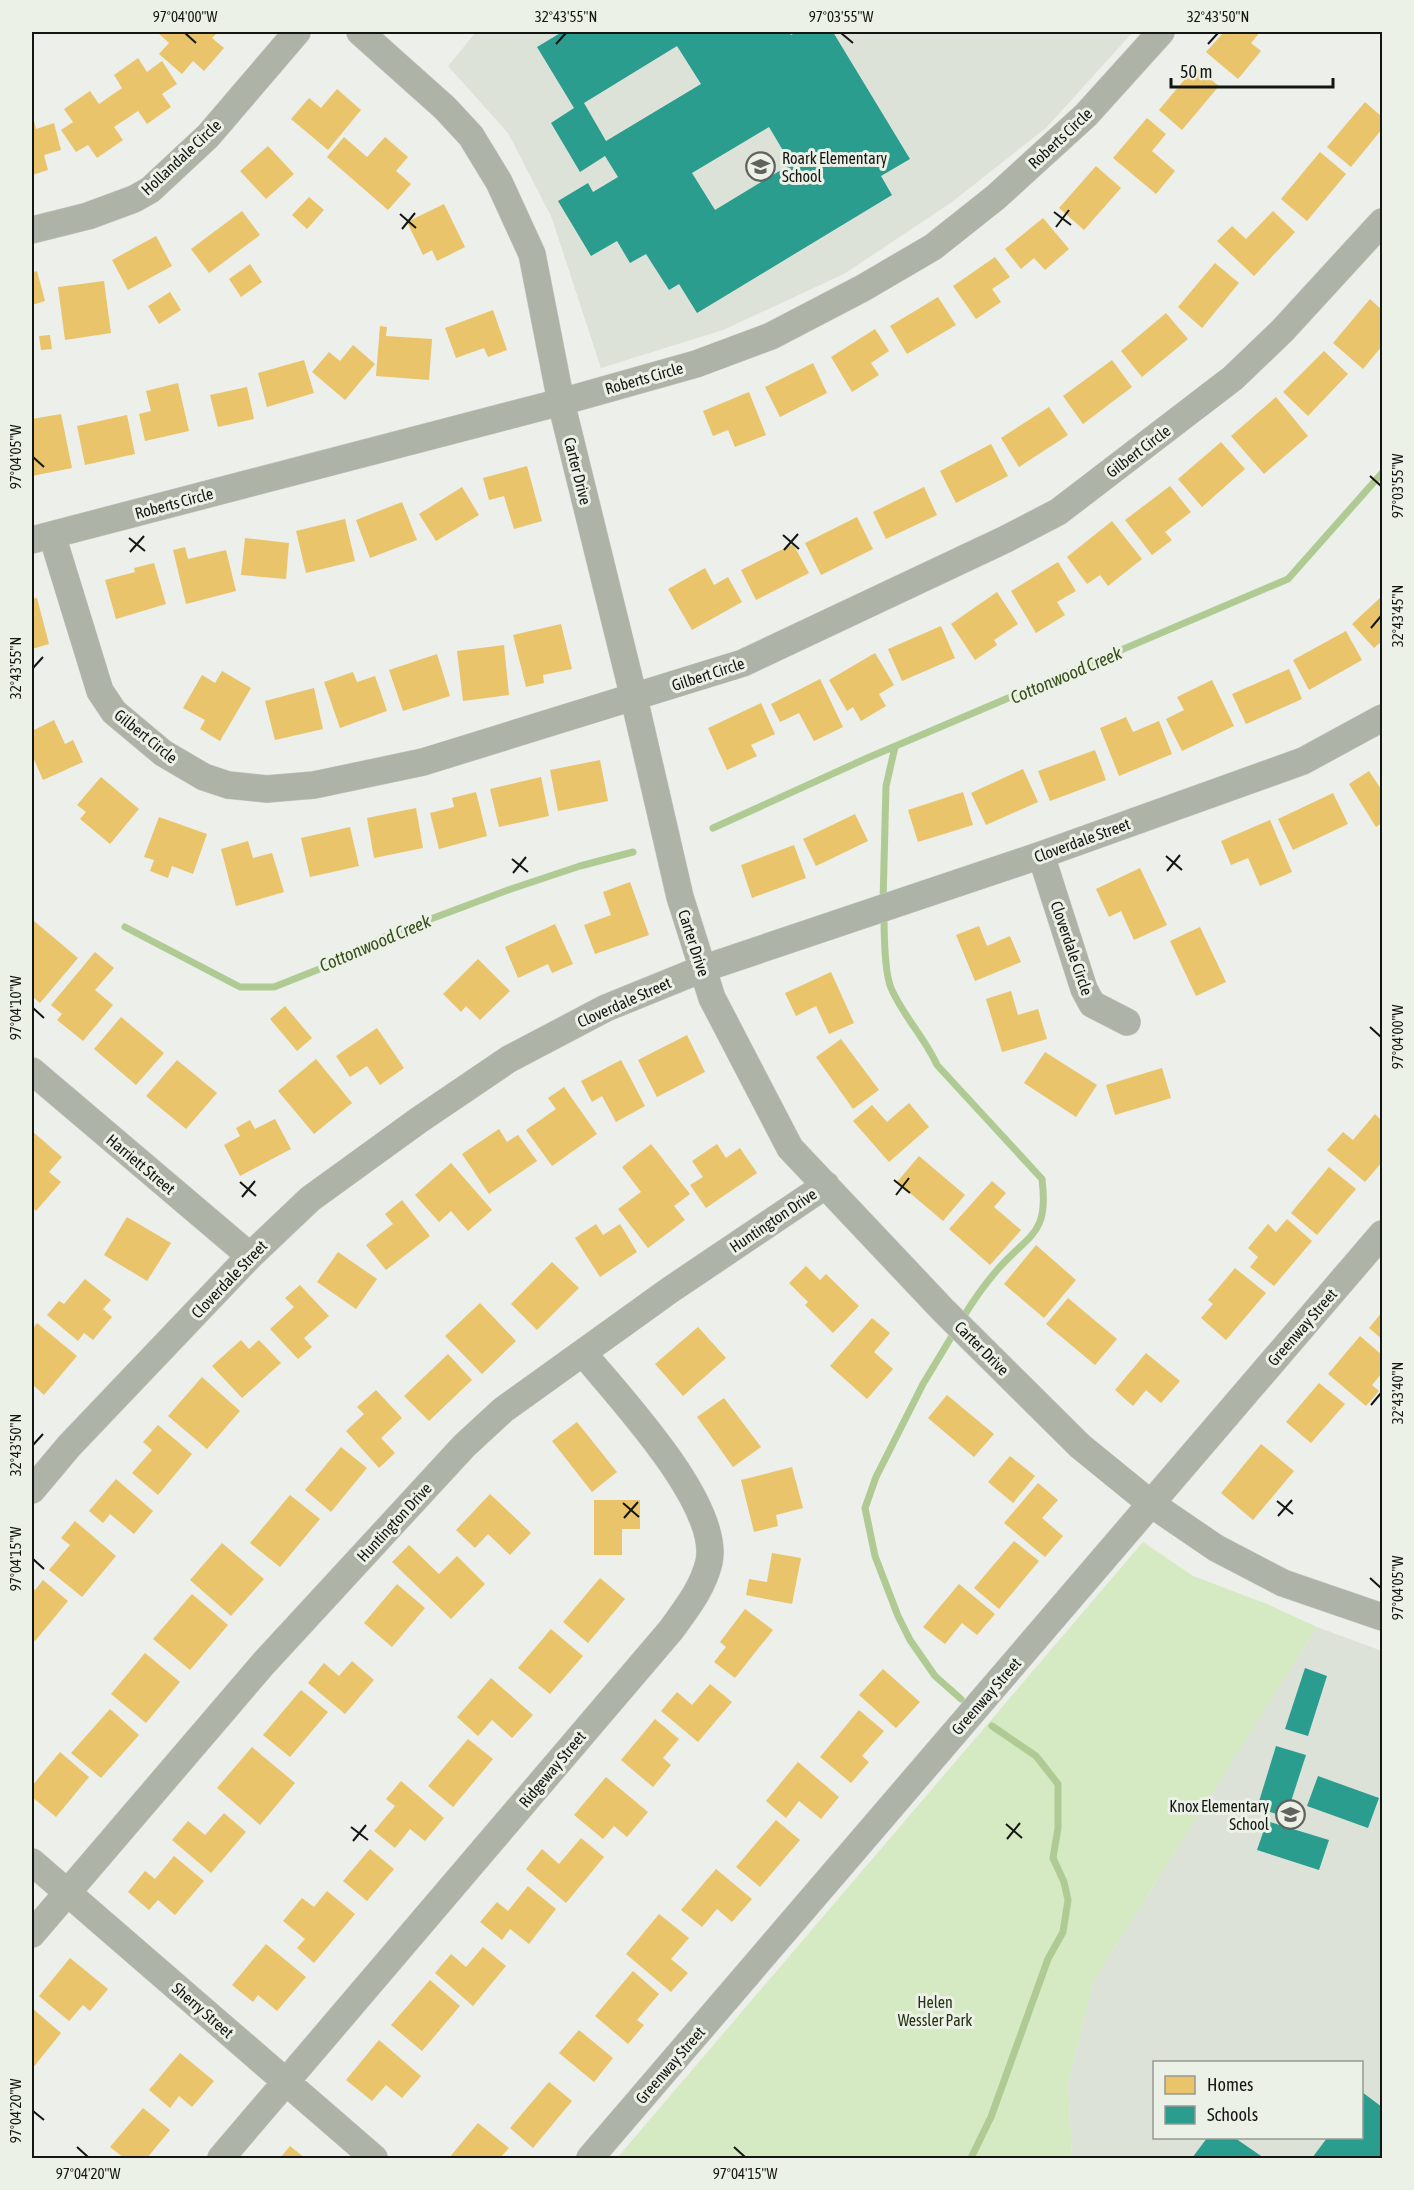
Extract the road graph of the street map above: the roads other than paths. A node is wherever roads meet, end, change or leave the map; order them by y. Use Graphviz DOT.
graph roads {
  1 [pos="297,32"];
  2 [pos="360,32"];
  3 [pos="1161,32"];
  4 [pos="1383,222"];
  5 [pos="32,230"];
  6 [pos="561,402"];
  7 [pos="41,538"];
  8 [pos="634,698"];
  9 [pos="1383,718"];
  10 [pos="1041,855"];
  11 [pos="702,969"];
  12 [pos="1127,1022"];
  13 [pos="32,1071"];
  14 [pos="826,1185"];
  15 [pos="1383,1234"];
  16 [pos="250,1256"];
  17 [pos="583,1353"];
  18 [pos="32,1490"];
  19 [pos="1150,1503"];
  20 [pos="1383,1617"];
  21 [pos="32,1862"];
  22 [pos="68,1893"];
  23 [pos="32,1935"];
  24 [pos="287,2083"];
  25 [pos="221,2158"];
  26 [pos="374,2158"];
  27 [pos="590,2158"];
  1 -- 5 [label="street, Hollandale Circle"];
  2 -- 6 [label="street, Carter Drive"];
  3 -- 6 [label="street, Roberts Circle"];
  4 -- 8 [label="street, Gilbert Circle"];
  6 -- 7 [label="street, Roberts Circle"];
  6 -- 8 [label="street, Carter Drive"];
  7 -- 8 [label="street, Gilbert Circle"];
  8 -- 11 [label="street, Carter Drive"];
  9 -- 10 [label="street, Cloverdale Street"];
  10 -- 11 [label="street, Cloverdale Street"];
  10 -- 12 [label="street, Cloverdale Circle"];
  11 -- 14 [label="street, Carter Drive"];
  11 -- 16 [label="street, Cloverdale Street"];
  13 -- 16 [label="street, Harriett Street"];
  14 -- 17 [label="street, Huntington Drive"];
  14 -- 19 [label="street, Carter Drive"];
  15 -- 19 [label="street, Greenway Street"];
  16 -- 18 [label="street, Cloverdale Street"];
  17 -- 22 [label="street, Huntington Drive"];
  17 -- 24 [label="street, Ridgeway Street"];
  19 -- 20 [label="street, Carter Drive"];
  19 -- 27 [label="street, Greenway Street"];
  21 -- 22 [label="street, Sherry Street"];
  22 -- 23 [label="street, Huntington Drive"];
  22 -- 24 [label="street, Sherry Street"];
  24 -- 25 [label="street, Ridgeway Street"];
  24 -- 26 [label="street, Sherry Street"];
}
